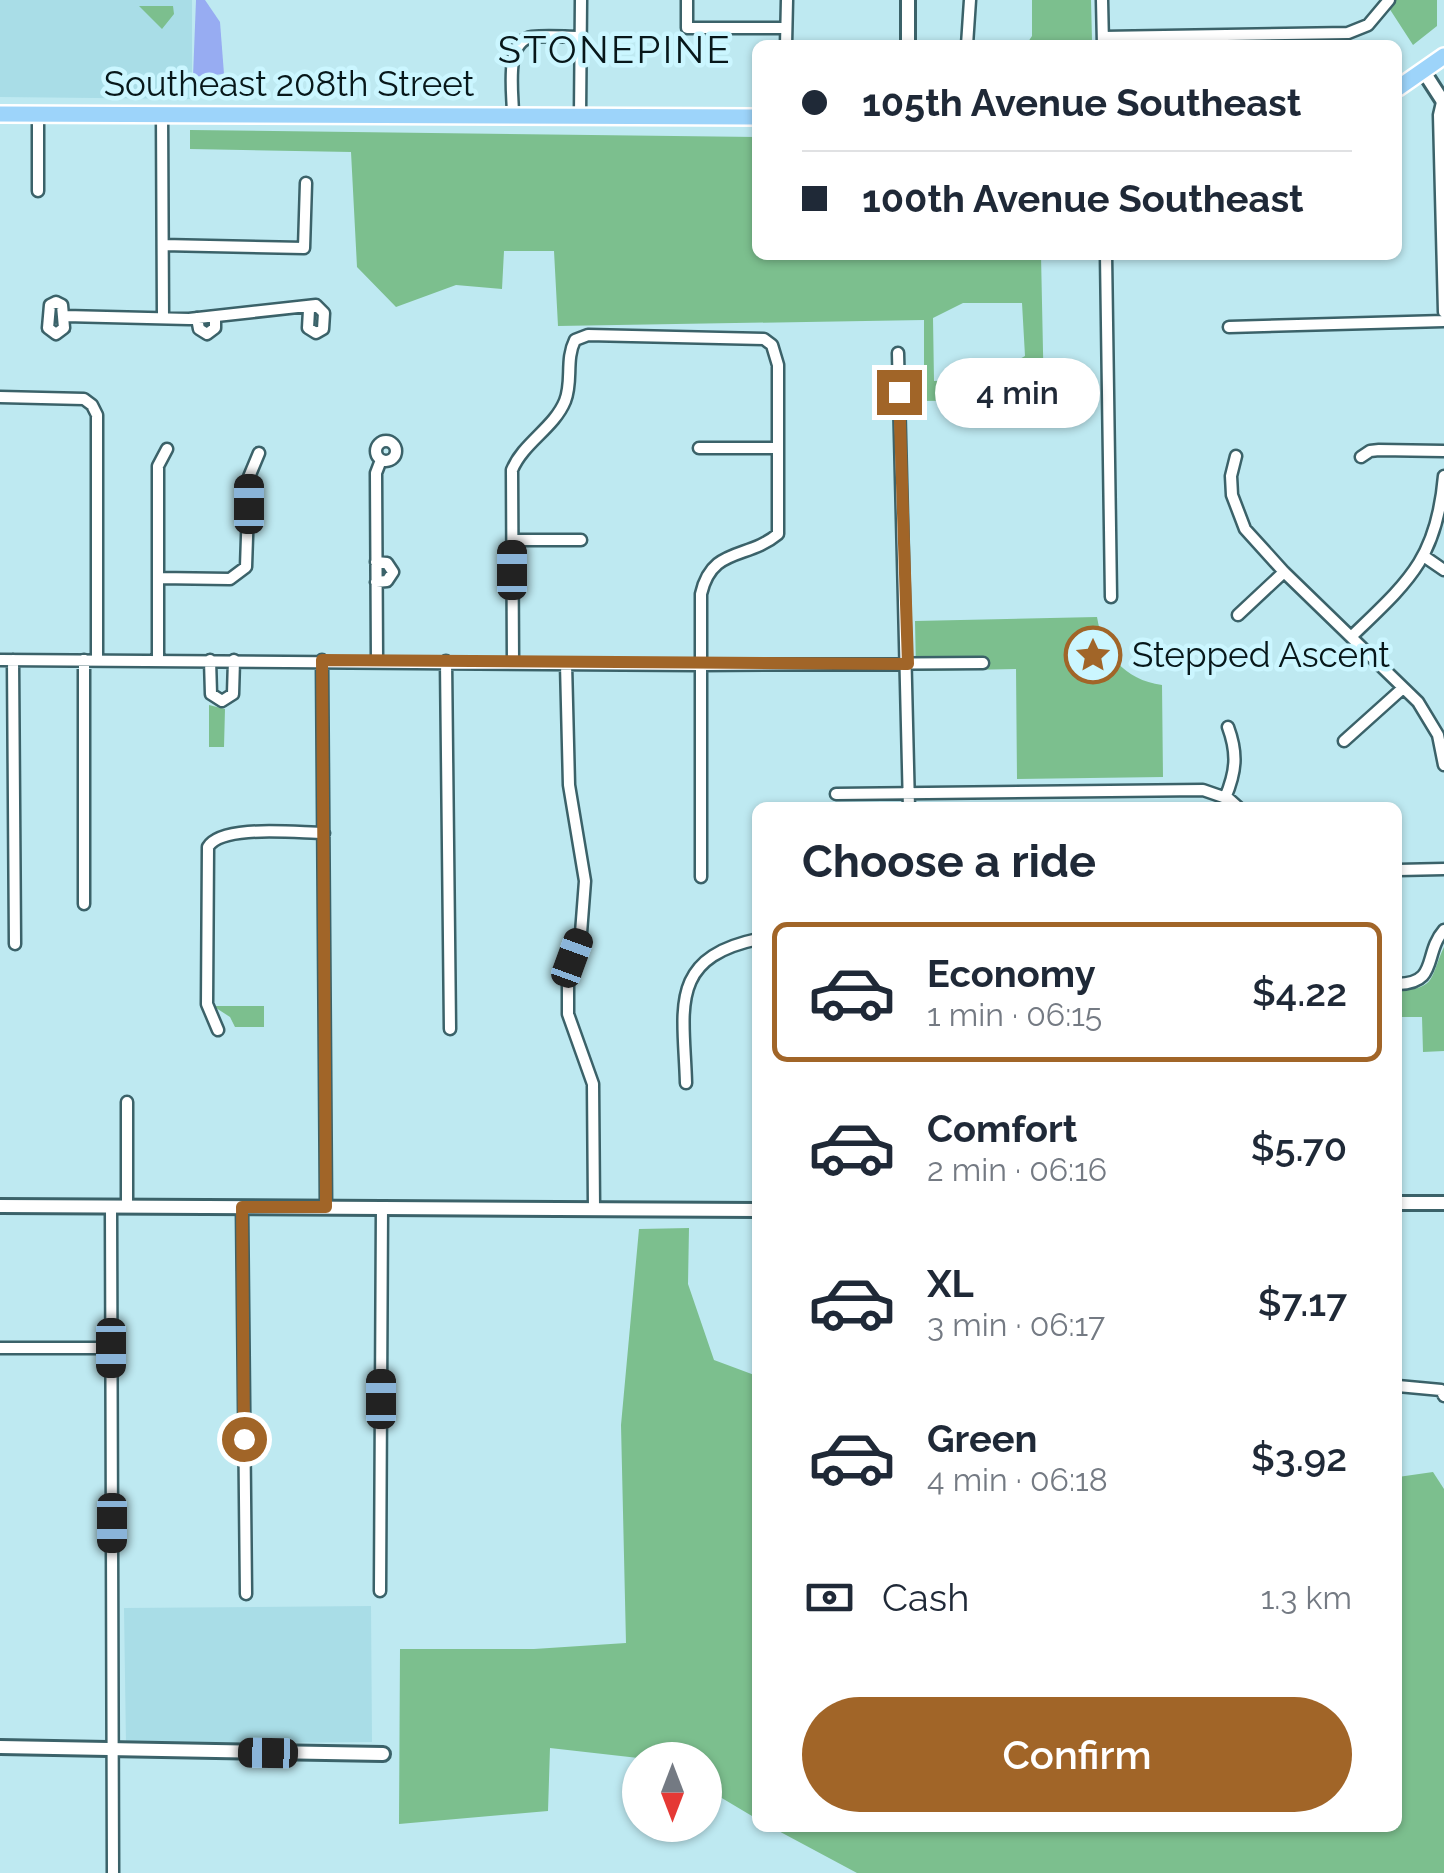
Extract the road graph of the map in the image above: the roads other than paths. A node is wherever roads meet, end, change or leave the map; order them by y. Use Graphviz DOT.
graph roads {
  1 [pos="581,0"];
  2 [pos="687,0"];
  3 [pos="787,0"];
  4 [pos="908,0"];
  5 [pos="970,0"];
  6 [pos="1102,0"];
  7 [pos="1389,0"];
  8 [pos="786,28"];
  9 [pos="580,37"];
  10 [pos="786,40"];
  11 [pos="908,40"];
  12 [pos="967,40"];
  13 [pos="1103,40"];
  14 [pos="1134,40"];
  15 [pos="1444,56"];
  16 [pos="1424,72"];
  17 [pos="1402,86"];
  18 [pos="1443,102"];
  19 [pos="162,113"];
  20 [pos="0,114"];
  21 [pos="38,114"];
  22 [pos="513,115"];
  23 [pos="580,115"];
  24 [pos="752,117"];
  25 [pos="306,183"];
  26 [pos="38,191"];
  27 [pos="1443,192"];
  28 [pos="163,245"];
  29 [pos="1106,260"];
  30 [pos="313,306"];
  31 [pos="1444,312"];
  32 [pos="65,316"];
  33 [pos="163,318"];
  34 [pos="1444,320"];
  35 [pos="1229,327"];
  36 [pos="898,353"];
  37 [pos="0,396"];
  38 [pos="699,448"];
  39 [pos="777,448"];
  40 [pos="166,449"];
  41 [pos="1444,451"];
  42 [pos="259,453"];
  43 [pos="1236,456"];
  44 [pos="1362,457"];
  45 [pos="381,460"];
  46 [pos="1444,476"];
  47 [pos="512,540"];
  48 [pos="582,540"];
  49 [pos="1425,557"];
  50 [pos="376,562"];
  51 [pos="1444,570"];
  52 [pos="1284,572"];
  53 [pos="158,578"];
  54 [pos="376,582"];
  55 [pos="1110,597"];
  56 [pos="1238,615"];
  57 [pos="1353,636"];
  58 [pos="0,660"];
  59 [pos="14,660"];
  60 [pos="90,660"];
  61 [pos="158,660"];
  62 [pos="210,660"];
  63 [pos="234,660"];
  64 [pos="322,660"];
  65 [pos="377,661"];
  66 [pos="446,661"];
  67 [pos="512,662"];
  68 [pos="983,663"];
  69 [pos="566,664"];
  70 [pos="700,664"];
  71 [pos="908,664"];
  72 [pos="1402,688"];
  73 [pos="1228,727"];
  74 [pos="1344,741"];
  75 [pos="1444,765"];
  76 [pos="909,791"];
  77 [pos="836,794"];
  78 [pos="1225,798"];
  79 [pos="909,802"];
  80 [pos="1231,802"];
  81 [pos="324,833"];
  82 [pos="1444,869"];
  83 [pos="1402,870"];
  84 [pos="701,877"];
  85 [pos="84,904"];
  86 [pos="1444,930"];
  87 [pos="752,940"];
  88 [pos="15,944"];
  89 [pos="1402,984"];
  90 [pos="450,1029"];
  91 [pos="218,1030"];
  92 [pos="686,1083"];
  93 [pos="127,1102"];
  94 [pos="1444,1202"];
  95 [pos="1402,1203"];
  96 [pos="0,1206"];
  97 [pos="111,1207"];
  98 [pos="126,1207"];
  99 [pos="242,1207"];
  100 [pos="326,1207"];
  101 [pos="382,1208"];
  102 [pos="594,1208"];
  103 [pos="752,1210"];
  104 [pos="0,1348"];
  105 [pos="111,1348"];
  106 [pos="1402,1386"];
  107 [pos="1444,1396"];
  108 [pos="380,1590"];
  109 [pos="246,1594"];
  110 [pos="0,1747"];
  111 [pos="113,1751"];
  112 [pos="384,1754"];
  113 [pos="113,1873"];
  1 -- 9 [label="street"];
  2 -- 8 [label="street"];
  3 -- 8 [label="street"];
  4 -- 11 [label="street"];
  5 -- 12 [label="street"];
  6 -- 13 [label="street"];
  7 -- 14 [label="street"];
  8 -- 10 [label="street"];
  9 -- 22 [label="street"];
  9 -- 23 [label="street"];
  15 -- 16 [label="main road"];
  16 -- 17 [label="main road"];
  16 -- 18 [label="street"];
  18 -- 27 [label="street"];
  19 -- 21 [label="main road, Southeast 208th Street"];
  19 -- 22 [label="main road, Southeast 208th Street"];
  19 -- 28 [label="street"];
  20 -- 21 [label="main road, Southeast 208th Street"];
  21 -- 26 [label="street"];
  22 -- 23 [label="main road, Southeast 208th Street"];
  23 -- 24 [label="main road, Southeast 208th Street"];
  25 -- 28 [label="street"];
  27 -- 31 [label="street"];
  28 -- 33 [label="street"];
  29 -- 55 [label="street"];
  30 -- 33 [label="street"];
  32 -- 33 [label="street"];
  34 -- 35 [label="street"];
  36 -- 71 [label="street"];
  37 -- 60 [label="street"];
  38 -- 39 [label="street"];
  39 -- 47 [label="street"];
  39 -- 70 [label="street"];
  40 -- 53 [label="street"];
  41 -- 44 [label="street"];
  42 -- 53 [label="street"];
  43 -- 52 [label="street"];
  45 -- 50 [label="street"];
  46 -- 49 [label="street"];
  47 -- 48 [label="street"];
  47 -- 67 [label="street"];
  49 -- 51 [label="street"];
  49 -- 57 [label="street"];
  50 -- 54 [label="street"];
  50 -- 54 [label="street"];
  52 -- 56 [label="street"];
  52 -- 57 [label="street"];
  53 -- 61 [label="street"];
  54 -- 65 [label="street"];
  57 -- 72 [label="street"];
  58 -- 59 [label="street"];
  59 -- 60 [label="street"];
  59 -- 88 [label="street"];
  60 -- 61 [label="street"];
  60 -- 85 [label="street"];
  61 -- 62 [label="street"];
  62 -- 63 [label="street"];
  62 -- 63 [label="street"];
  63 -- 64 [label="street"];
  64 -- 65 [label="street"];
  64 -- 81 [label="street"];
  65 -- 66 [label="street"];
  66 -- 67 [label="street"];
  66 -- 90 [label="street"];
  67 -- 69 [label="street"];
  68 -- 71 [label="street"];
  69 -- 70 [label="street"];
  69 -- 102 [label="street"];
  70 -- 71 [label="street"];
  70 -- 84 [label="street"];
  71 -- 76 [label="street"];
  72 -- 74 [label="street"];
  72 -- 75 [label="street"];
  73 -- 78 [label="street"];
  76 -- 77 [label="street"];
  76 -- 78 [label="street"];
  76 -- 79 [label="street"];
  78 -- 80 [label="street"];
  81 -- 91 [label="street"];
  81 -- 100 [label="street"];
  82 -- 83 [label="street"];
  86 -- 89 [label="street"];
  87 -- 92 [label="street"];
  93 -- 98 [label="street"];
  94 -- 95 [label="street"];
  96 -- 97 [label="street"];
  97 -- 98 [label="street"];
  97 -- 105 [label="street"];
  98 -- 99 [label="street"];
  99 -- 100 [label="street"];
  99 -- 109 [label="street"];
  100 -- 101 [label="street"];
  101 -- 102 [label="street"];
  101 -- 108 [label="street"];
  102 -- 103 [label="street"];
  104 -- 105 [label="street"];
  105 -- 111 [label="street"];
  106 -- 107 [label="street"];
  110 -- 111 [label="street"];
  111 -- 112 [label="street"];
  111 -- 113 [label="street"];
}
